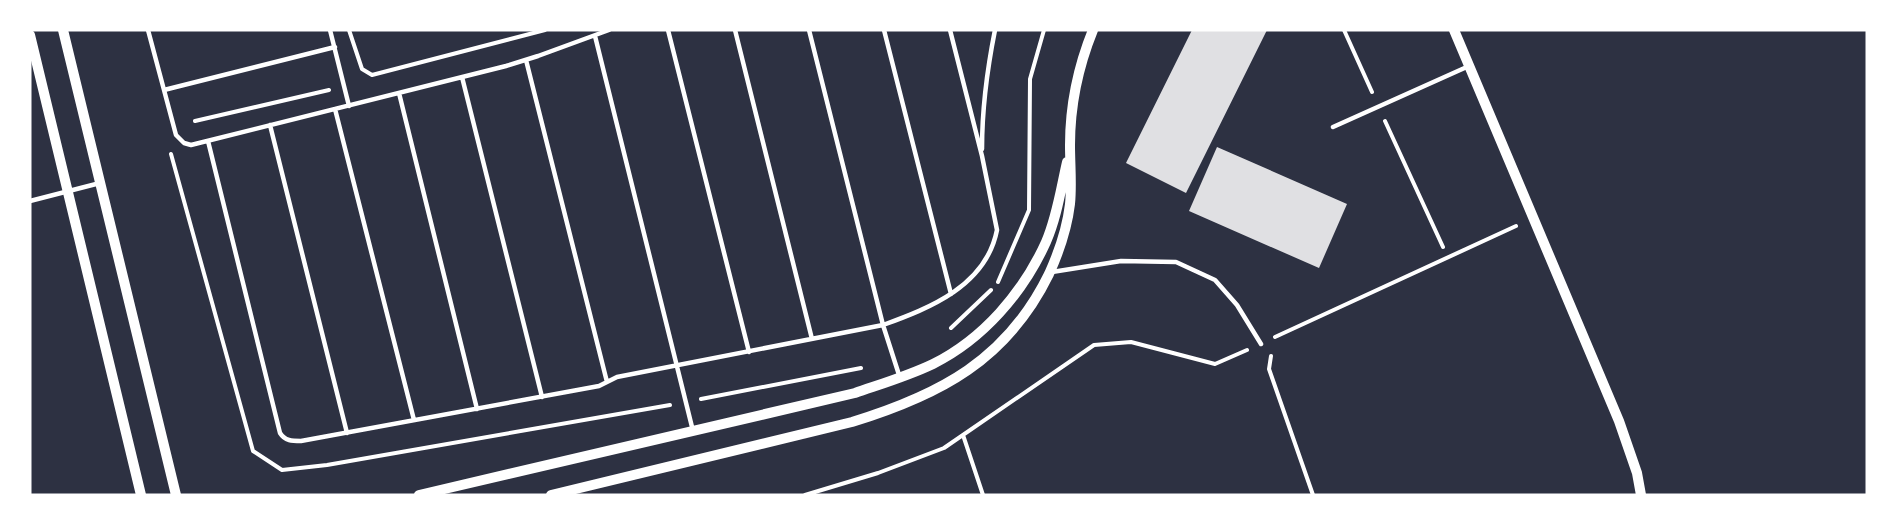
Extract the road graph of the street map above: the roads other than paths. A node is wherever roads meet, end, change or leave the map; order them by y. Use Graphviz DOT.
graph roads {
  1 [pos="63,30"];
  2 [pos="148,30"];
  3 [pos="330,30"];
  4 [pos="609,30"];
  5 [pos="668,30"];
  6 [pos="735,30"];
  7 [pos="809,30"];
  8 [pos="884,30"];
  9 [pos="950,30"];
  10 [pos="995,30"];
  11 [pos="1094,30"];
  12 [pos="1454,30"];
  13 [pos="30,35"];
  14 [pos="595,36"];
  15 [pos="334,48"];
  16 [pos="526,60"];
  17 [pos="1469,66"];
  18 [pos="462,77"];
  19 [pos="164,90"];
  20 [pos="399,93"];
  21 [pos="349,106"];
  22 [pos="335,109"];
  23 [pos="270,125"];
  24 [pos="1333,127"];
  25 [pos="208,141"];
  26 [pos="1070,144"];
  27 [pos="982,156"];
  28 [pos="100,183"];
  29 [pos="68,192"];
  30 [pos="30,201"];
  31 [pos="1049,273"];
  32 [pos="951,294"];
  33 [pos="883,325"];
  34 [pos="812,339"];
  35 [pos="1261,344"];
  36 [pos="749,352"];
  37 [pos="677,365"];
  38 [pos="900,378"];
  39 [pos="607,382"];
  40 [pos="542,397"];
  41 [pos="477,409"];
  42 [pos="414,420"];
  43 [pos="693,431"];
  44 [pos="347,433"];
  45 [pos="141,495"];
  46 [pos="176,495"];
  47 [pos="419,495"];
  48 [pos="551,495"];
  49 [pos="1641,495"];
  1 -- 28 [label="street"];
  2 -- 19 [label="lane"];
  3 -- 15 [label="lane"];
  4 -- 14 [label="lane"];
  5 -- 36 [label="lane"];
  6 -- 34 [label="lane"];
  7 -- 33 [label="lane"];
  8 -- 32 [label="lane"];
  9 -- 27 [label="lane"];
  10 -- 27 [label="lane"];
  11 -- 26 [label="street"];
  12 -- 17 [label="street"];
  13 -- 29 [label="street"];
  14 -- 16 [label="lane"];
  14 -- 37 [label="lane"];
  15 -- 19 [label="lane"];
  15 -- 21 [label="lane"];
  16 -- 18 [label="lane"];
  16 -- 39 [label="lane"];
  17 -- 24 [label="lane"];
  17 -- 49 [label="street"];
  18 -- 20 [label="lane"];
  18 -- 40 [label="lane"];
  19 -- 25 [label="lane"];
  20 -- 21 [label="lane"];
  20 -- 41 [label="lane"];
  21 -- 22 [label="lane"];
  22 -- 23 [label="lane"];
  22 -- 42 [label="lane"];
  23 -- 25 [label="lane"];
  23 -- 44 [label="lane"];
  25 -- 44 [label="lane"];
  26 -- 31 [label="street"];
  26 -- 38 [label="street"];
  27 -- 32 [label="lane"];
  28 -- 29 [label="lane"];
  28 -- 46 [label="street"];
  29 -- 30 [label="lane"];
  29 -- 45 [label="street"];
  31 -- 35 [label="lane"];
  31 -- 48 [label="street"];
  32 -- 33 [label="lane"];
  33 -- 34 [label="lane"];
  33 -- 38 [label="lane"];
  34 -- 36 [label="lane"];
  36 -- 37 [label="lane"];
  37 -- 39 [label="lane"];
  37 -- 43 [label="lane"];
  38 -- 43 [label="street"];
  39 -- 40 [label="lane"];
  40 -- 41 [label="lane"];
  41 -- 42 [label="lane"];
  42 -- 44 [label="lane"];
  43 -- 47 [label="street"];
}
